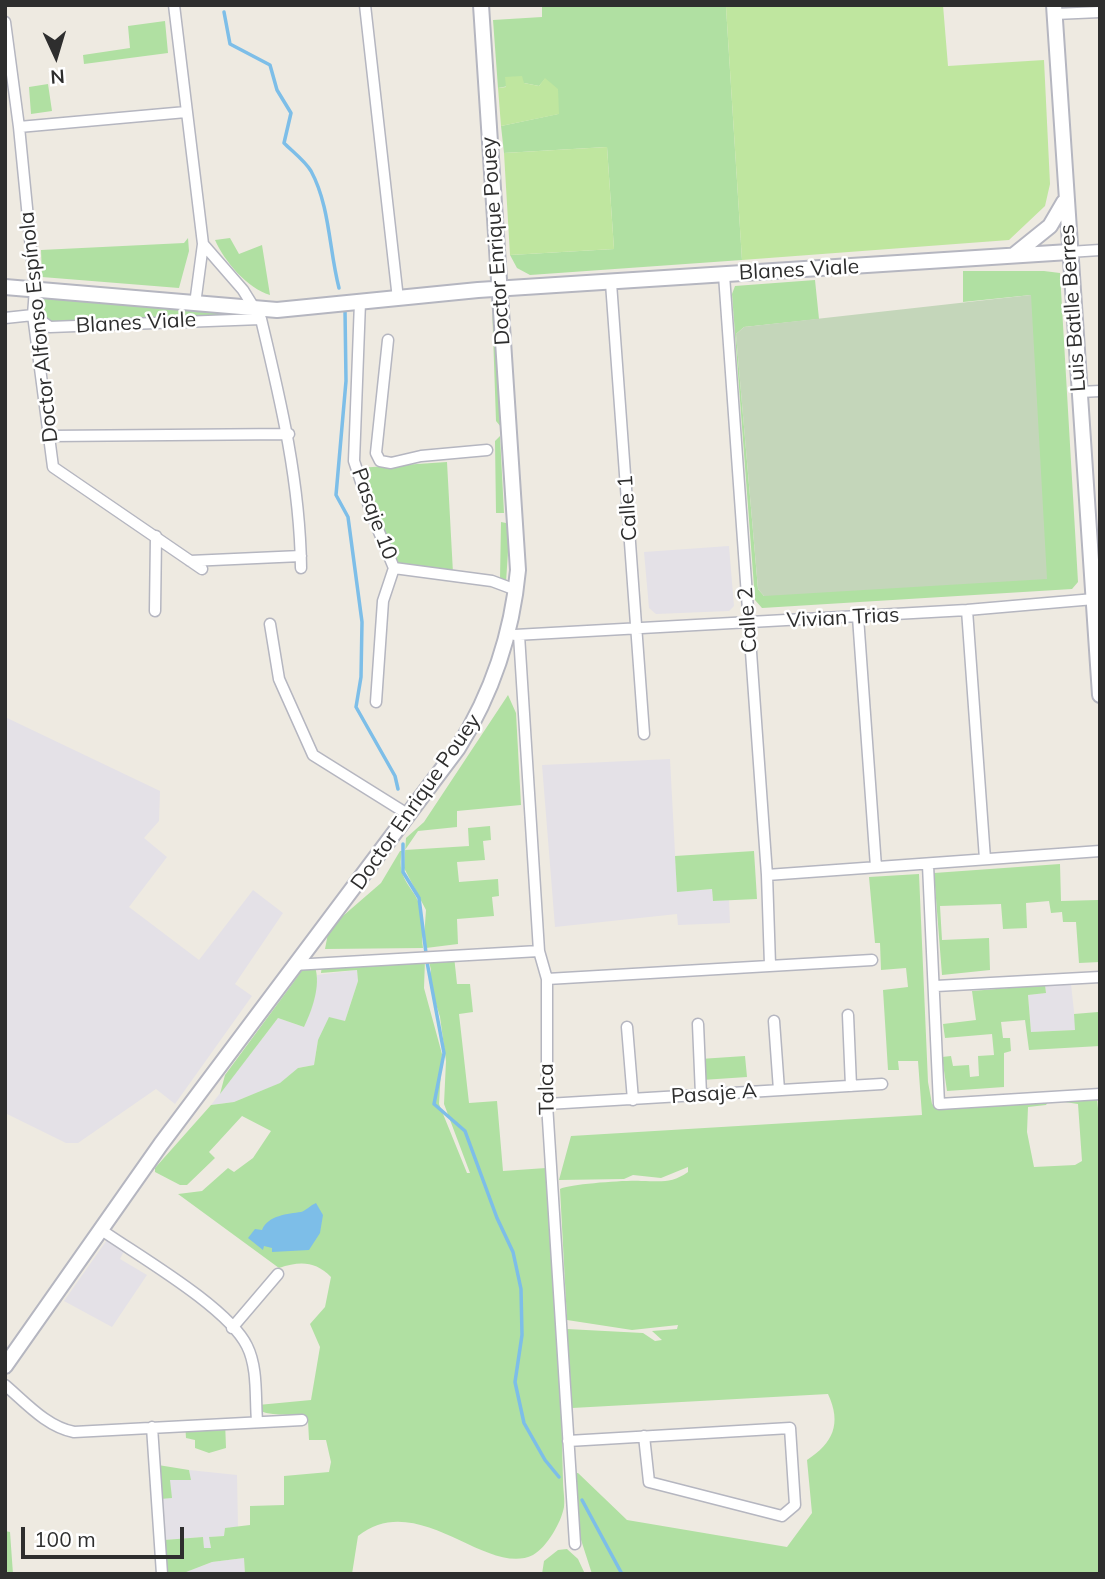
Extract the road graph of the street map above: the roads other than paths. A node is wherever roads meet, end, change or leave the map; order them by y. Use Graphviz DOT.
graph roads {
  1 [pos="174,5"];
  2 [pos="365,5"];
  3 [pos="481,5"];
  4 [pos="1055,10"];
  5 [pos="1100,12"];
  6 [pos="5,22"];
  7 [pos="186,112"];
  8 [pos="19,127"];
  9 [pos="1065,201"];
  10 [pos="203,244"];
  11 [pos="1100,250"];
  12 [pos="1069,252"];
  13 [pos="1009,258"];
  14 [pos="724,275"];
  15 [pos="611,282"];
  16 [pos="5,287"];
  17 [pos="34,289"];
  18 [pos="499,289"];
  19 [pos="398,299"];
  20 [pos="360,302"];
  21 [pos="195,304"];
  22 [pos="260,314"];
  23 [pos="33,315"];
  24 [pos="5,318"];
  25 [pos="361,324"];
  26 [pos="388,340"];
  27 [pos="1100,391"];
  28 [pos="1080,393"];
  29 [pos="289,434"];
  30 [pos="48,436"];
  31 [pos="487,450"];
  32 [pos="156,536"];
  33 [pos="301,556"];
  34 [pos="190,561"];
  35 [pos="301,568"];
  36 [pos="394,568"];
  37 [pos="202,569"];
  38 [pos="516,590"];
  39 [pos="1094,599"];
  40 [pos="967,610"];
  41 [pos="155,611"];
  42 [pos="858,617"];
  43 [pos="748,623"];
  44 [pos="270,624"];
  45 [pos="637,630"];
  46 [pos="514,635"];
  47 [pos="1100,695"];
  48 [pos="376,702"];
  49 [pos="644,734"];
  50 [pos="409,815"];
  51 [pos="1100,851"];
  52 [pos="985,859"];
  53 [pos="928,864"];
  54 [pos="876,867"];
  55 [pos="767,875"];
  56 [pos="538,951"];
  57 [pos="872,960"];
  58 [pos="293,965"];
  59 [pos="770,965"];
  60 [pos="1100,977"];
  61 [pos="547,979"];
  62 [pos="936,986"];
  63 [pos="848,1015"];
  64 [pos="774,1021"];
  65 [pos="698,1024"];
  66 [pos="628,1027"];
  67 [pos="882,1084"];
  68 [pos="851,1086"];
  69 [pos="779,1090"];
  70 [pos="1100,1094"];
  71 [pos="701,1095"];
  72 [pos="633,1100"];
  73 [pos="547,1104"];
  74 [pos="100,1229"];
  75 [pos="278,1274"];
  76 [pos="232,1328"];
  77 [pos="5,1366"];
  78 [pos="5,1385"];
  79 [pos="302,1420"];
  80 [pos="257,1421"];
  81 [pos="152,1427"];
  82 [pos="644,1436"];
  83 [pos="568,1441"];
  84 [pos="575,1544"];
  85 [pos="162,1574"];
  1 -- 7 [label="street"];
  2 -- 19 [label="street"];
  3 -- 18 [label="street, Doctor Enrique Pouey"];
  4 -- 5 [label="street"];
  4 -- 9 [label="street, Luis Batlle Berres"];
  6 -- 8 [label="street, Doctor Alfonso Espínola"];
  7 -- 8 [label="street"];
  7 -- 10 [label="street"];
  8 -- 17 [label="street, Doctor Alfonso Espínola"];
  9 -- 12 [label="street, Luis Batlle Berres"];
  9 -- 13 [label="street"];
  10 -- 21 [label="street"];
  10 -- 22 [label="street"];
  11 -- 12 [label="street, Blanes Viale"];
  12 -- 13 [label="street, Blanes Viale"];
  12 -- 28 [label="street, Luis Batlle Berres"];
  13 -- 14 [label="street, Blanes Viale"];
  14 -- 15 [label="street, Blanes Viale"];
  14 -- 43 [label="street, Calle 2"];
  15 -- 18 [label="street, Blanes Viale"];
  15 -- 45 [label="street, Calle 1"];
  16 -- 17 [label="street, Blanes Viale"];
  17 -- 21 [label="street, Blanes Viale"];
  17 -- 23 [label="street, Doctor Alfonso Espínola"];
  18 -- 19 [label="street, Blanes Viale"];
  18 -- 38 [label="street, Doctor Enrique Pouey"];
  19 -- 20 [label="street, Blanes Viale"];
  20 -- 22 [label="street, Blanes Viale"];
  20 -- 25 [label="street, Pasaje 10"];
  20 -- 25 [label="street, Pasaje 10"];
  21 -- 22 [label="street, Blanes Viale"];
  22 -- 23 [label="street, Blanes Viale"];
  22 -- 29 [label="street"];
  23 -- 24 [label="street, Blanes Viale"];
  23 -- 30 [label="street, Doctor Alfonso Espínola"];
  25 -- 36 [label="street, Pasaje 10"];
  26 -- 31 [label="street"];
  27 -- 28 [label="street"];
  28 -- 39 [label="street, Luis Batlle Berres"];
  29 -- 30 [label="street"];
  29 -- 33 [label="street"];
  30 -- 32 [label="street, Doctor Alfonso Espínola"];
  32 -- 34 [label="street, Doctor Alfonso Espínola"];
  32 -- 41 [label="street"];
  33 -- 34 [label="street"];
  33 -- 35 [label="street"];
  34 -- 37 [label="street, Doctor Alfonso Espínola"];
  36 -- 38 [label="street"];
  36 -- 48 [label="street, Pasaje 10"];
  38 -- 46 [label="street, Doctor Enrique Pouey"];
  39 -- 40 [label="street, Vivian Trias"];
  39 -- 47 [label="street, Luis Batlle Berres"];
  40 -- 42 [label="street, Vivian Trias"];
  40 -- 52 [label="street"];
  42 -- 43 [label="street, Vivian Trias"];
  42 -- 54 [label="street"];
  43 -- 45 [label="street, Vivian Trias"];
  43 -- 55 [label="street, Calle 2"];
  44 -- 50 [label="street"];
  45 -- 46 [label="street, Vivian Trias"];
  45 -- 49 [label="street, Calle 1"];
  46 -- 50 [label="street, Doctor Enrique Pouey"];
  46 -- 56 [label="street, Talca"];
  50 -- 58 [label="street, Doctor Enrique Pouey"];
  51 -- 52 [label="street"];
  52 -- 53 [label="street"];
  53 -- 54 [label="street"];
  53 -- 62 [label="street"];
  54 -- 55 [label="street"];
  55 -- 59 [label="street, Calle 2"];
  56 -- 58 [label="street"];
  56 -- 61 [label="street, Talca"];
  57 -- 59 [label="street"];
  58 -- 74 [label="street, Doctor Enrique Pouey"];
  59 -- 61 [label="street"];
  60 -- 62 [label="street"];
  61 -- 73 [label="street, Talca"];
  62 -- 70 [label="street"];
  63 -- 68 [label="street"];
  64 -- 69 [label="street"];
  65 -- 71 [label="street"];
  66 -- 72 [label="street"];
  67 -- 68 [label="street, Pasaje A"];
  68 -- 69 [label="street, Pasaje A"];
  69 -- 71 [label="street, Pasaje A"];
  71 -- 72 [label="street, Pasaje A"];
  72 -- 73 [label="street, Pasaje A"];
  73 -- 83 [label="street, Talca"];
  74 -- 76 [label="street"];
  74 -- 77 [label="street, Doctor Enrique Pouey"];
  75 -- 76 [label="street"];
  76 -- 80 [label="street"];
  78 -- 81 [label="street"];
  79 -- 80 [label="street"];
  80 -- 81 [label="street"];
  81 -- 85 [label="street"];
  82 -- 82 [label="street"];
  82 -- 83 [label="street"];
  83 -- 84 [label="street, Talca"];
}
